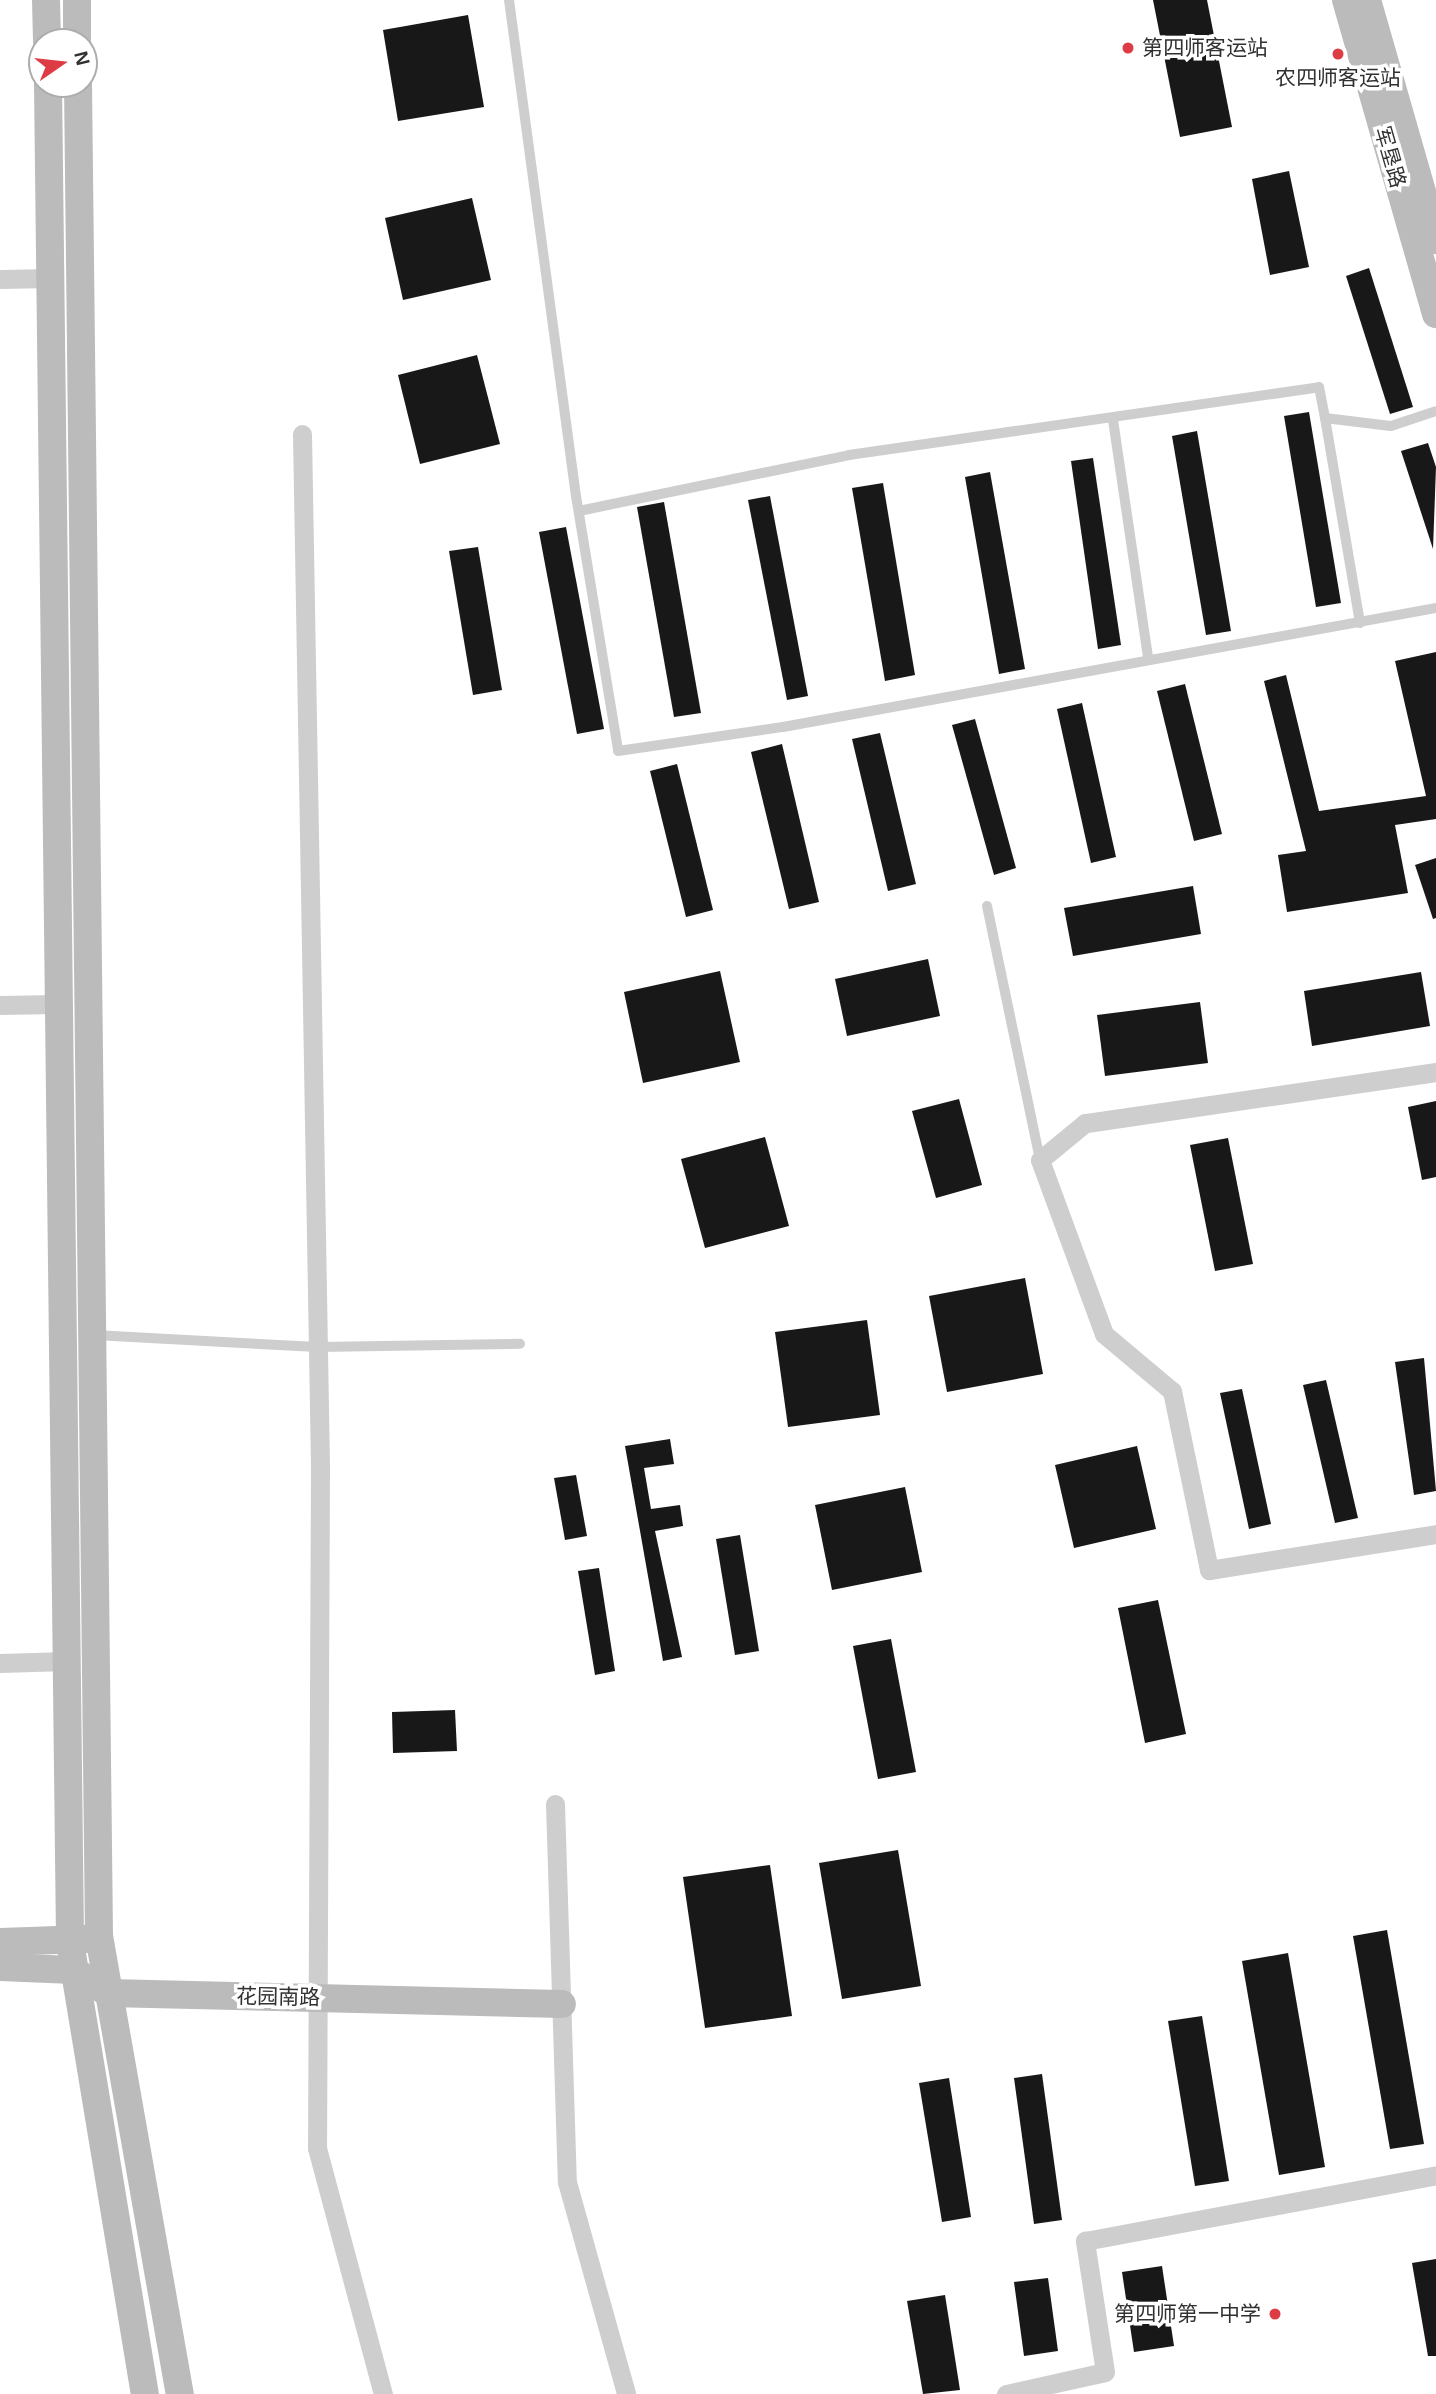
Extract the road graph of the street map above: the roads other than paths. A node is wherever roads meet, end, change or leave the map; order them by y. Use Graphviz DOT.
graph roads {
  1 [pos="46,0"];
  2 [pos="77,0"];
  3 [pos="509,0"];
  4 [pos="1346,0"];
  5 [pos="1367,0"];
  6 [pos="47,28"];
  7 [pos="77,28"];
  8 [pos="48,98"];
  9 [pos="78,98"];
  10 [pos="1427,180"];
  11 [pos="1436,240"];
  12 [pos="51,278"];
  13 [pos="0,279"];
  14 [pos="1436,314"];
  15 [pos="1436,411"];
  16 [pos="1325,418"];
  17 [pos="1113,420"];
  18 [pos="302,434"];
  19 [pos="579,512"];
  20 [pos="1436,608"];
  21 [pos="1360,623"];
  22 [pos="1148,657"];
  23 [pos="987,906"];
  24 [pos="57,1004"];
  25 [pos="0,1005"];
  26 [pos="1436,1072"];
  27 [pos="1040,1160"];
  28 [pos="93,1335"];
  29 [pos="520,1345"];
  30 [pos="318,1347"];
  31 [pos="1436,1534"];
  32 [pos="67,1661"];
  33 [pos="0,1663"];
  34 [pos="555,1804"];
  35 [pos="99,1936"];
  36 [pos="0,1942"];
  37 [pos="70,1942"];
  38 [pos="0,1967"];
  39 [pos="74,1970"];
  40 [pos="108,1993"];
  41 [pos="320,1998"];
  42 [pos="562,2004"];
  43 [pos="1436,2175"];
  44 [pos="145,2394"];
  45 [pos="180,2394"];
  46 [pos="383,2394"];
  47 [pos="626,2394"];
  48 [pos="1006,2394"];
  1 -- 6 [label="main road"];
  2 -- 7 [label="main road"];
  3 -- 19 [label="lane"];
  4 -- 14 [label="main road, 军垦路"];
  5 -- 10 [label="main road, 军垦路"];
  8 -- 12 [label="main road"];
  9 -- 28 [label="main road"];
  10 -- 11 [label="main road, 军垦路"];
  12 -- 13 [label="street"];
  12 -- 24 [label="main road"];
  15 -- 16 [label="lane"];
  16 -- 17 [label="lane"];
  16 -- 21 [label="lane"];
  17 -- 19 [label="lane"];
  17 -- 22 [label="lane"];
  18 -- 30 [label="street"];
  19 -- 22 [label="lane"];
  20 -- 21 [label="lane"];
  21 -- 22 [label="lane"];
  23 -- 27 [label="lane"];
  24 -- 25 [label="street"];
  24 -- 32 [label="main road"];
  26 -- 27 [label="street"];
  27 -- 31 [label="street"];
  28 -- 30 [label="lane"];
  28 -- 35 [label="main road"];
  29 -- 30 [label="lane"];
  30 -- 41 [label="street"];
  32 -- 33 [label="street"];
  32 -- 37 [label="main road"];
  34 -- 42 [label="street"];
  35 -- 37 [label="main road"];
  35 -- 40 [label="main road"];
  36 -- 37 [label="main road"];
  37 -- 39 [label="main road"];
  38 -- 39 [label="main road"];
  39 -- 40 [label="main road"];
  39 -- 44 [label="main road"];
  40 -- 41 [label="main road, 花园南路"];
  40 -- 45 [label="main road"];
  41 -- 42 [label="main road, 花园南路"];
  41 -- 46 [label="street"];
  42 -- 47 [label="street"];
  43 -- 48 [label="street"];
}
